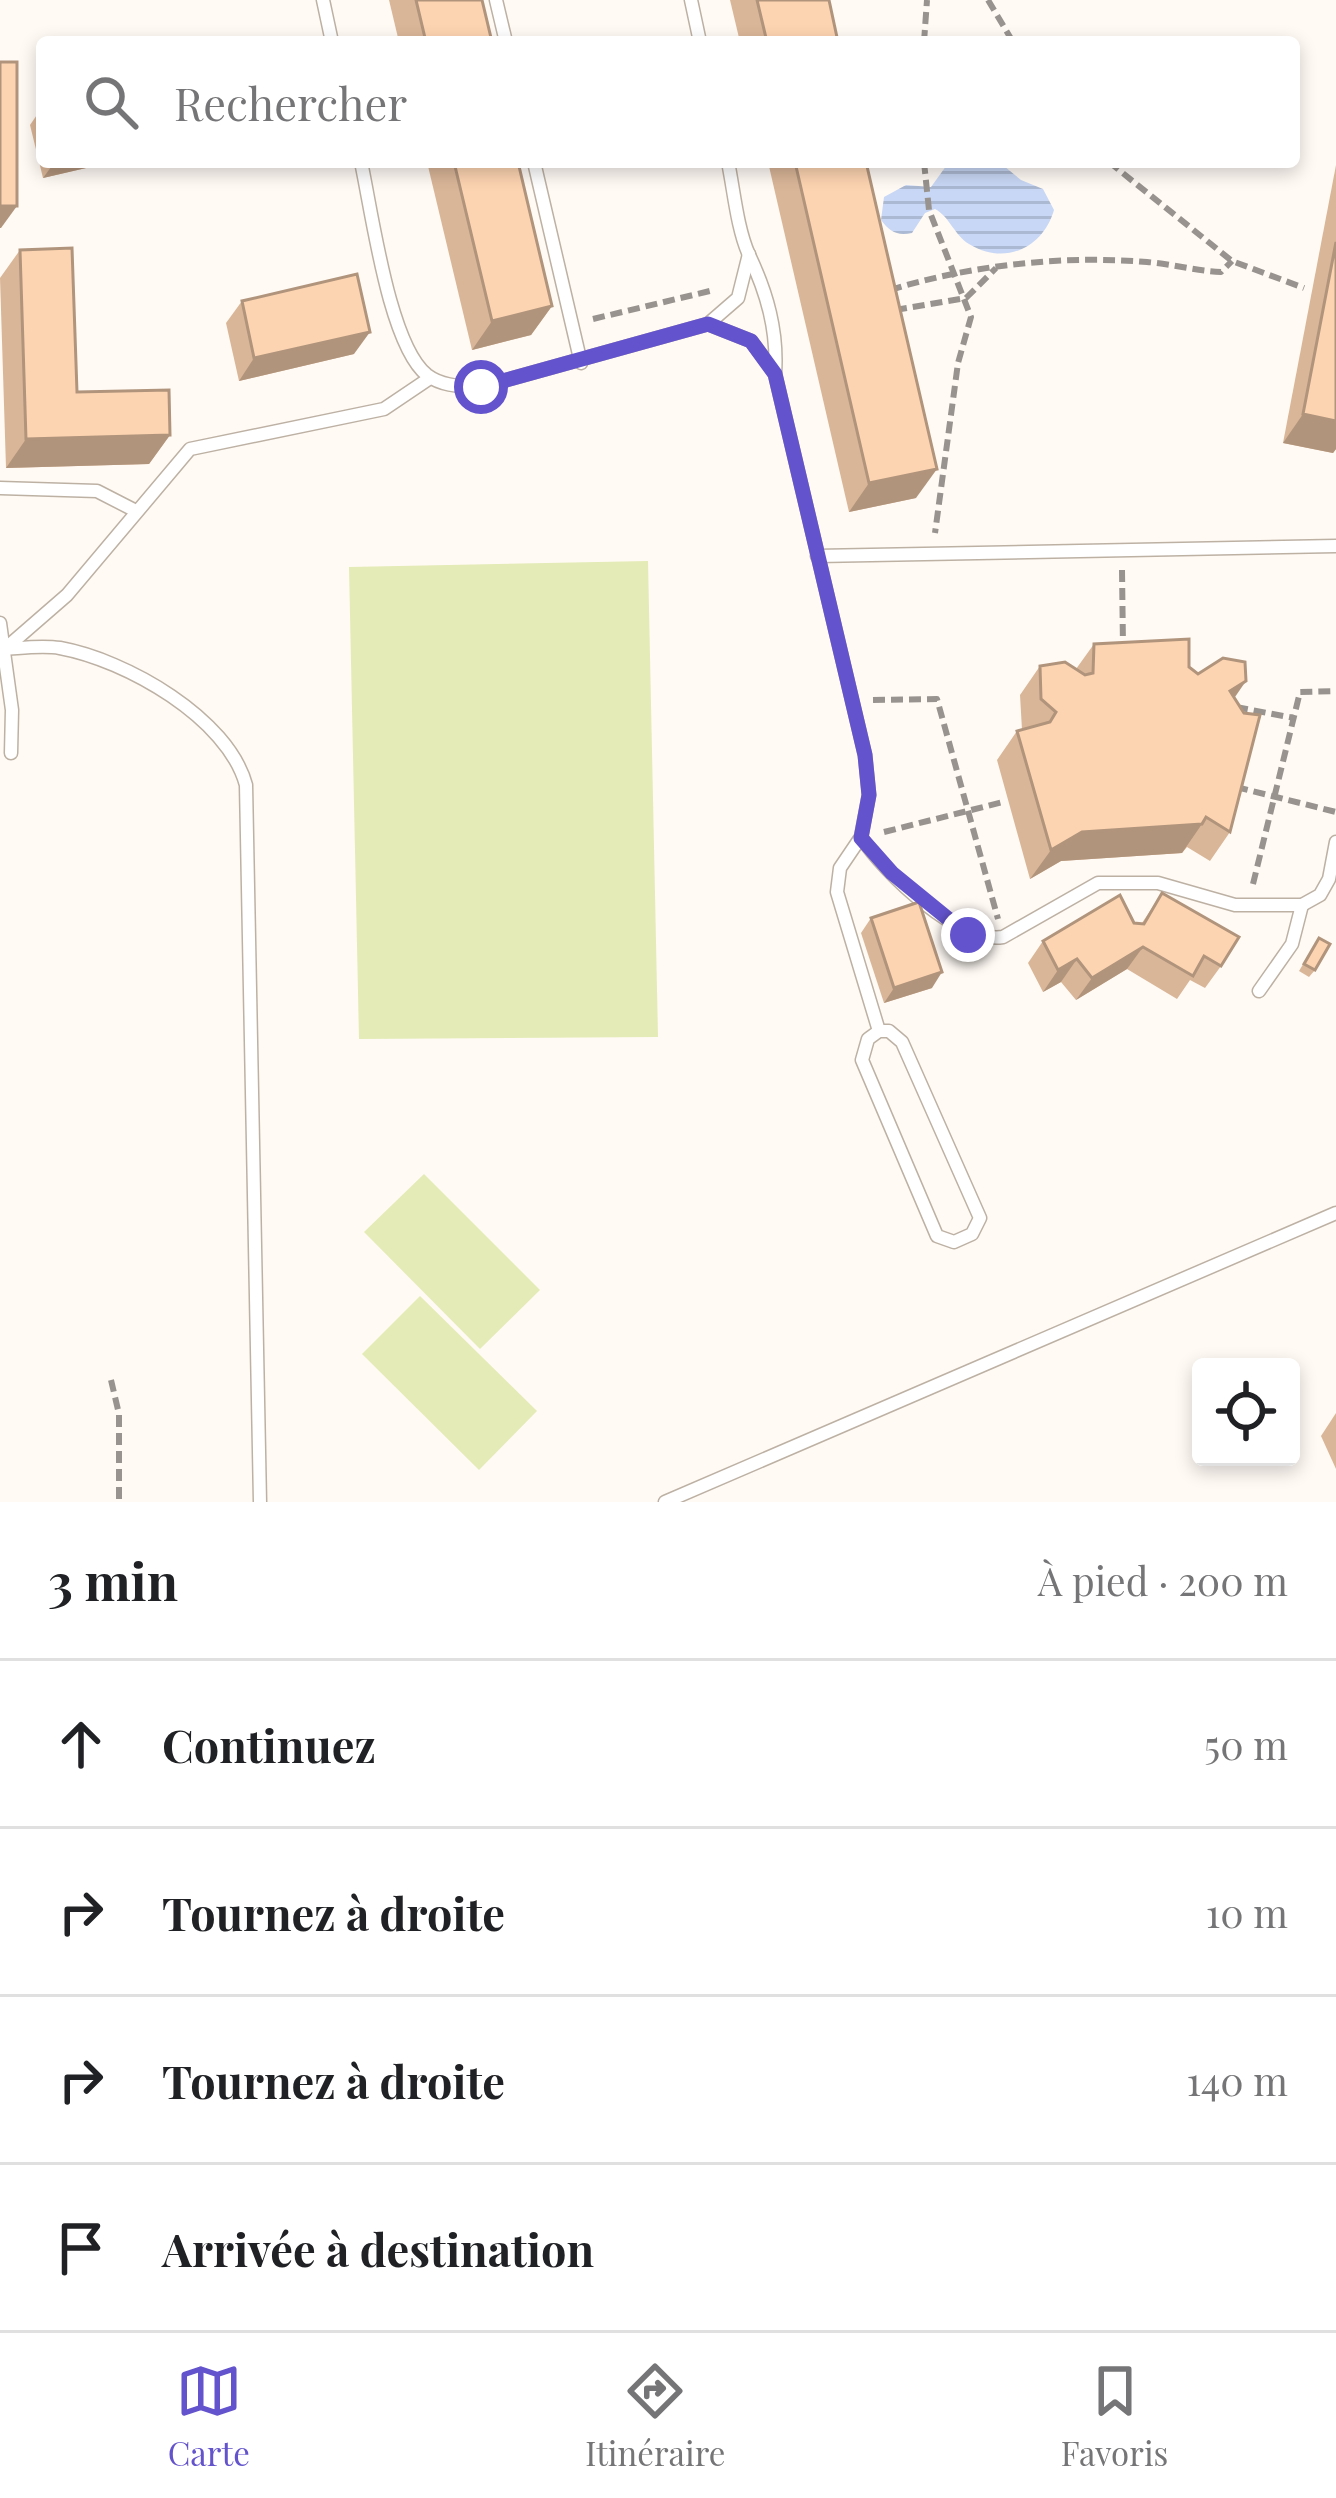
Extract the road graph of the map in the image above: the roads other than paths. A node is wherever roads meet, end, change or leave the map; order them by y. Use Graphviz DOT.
graph roads {
  1 [pos="322,0"];
  2 [pos="496,0"];
  3 [pos="691,0"];
  4 [pos="331,36"];
  5 [pos="505,36"];
  6 [pos="699,36"];
  7 [pos="362,168"];
  8 [pos="535,168"];
  9 [pos="729,168"];
  10 [pos="749,254"];
  11 [pos="708,324"];
  12 [pos="581,363"];
  13 [pos="775,374"];
  14 [pos="430,378"];
  15 [pos="0,488"];
  16 [pos="136,511"];
  17 [pos="1336,546"];
  18 [pos="818,556"];
  19 [pos="0,623"];
  20 [pos="2,651"];
  21 [pos="11,753"];
  22 [pos="861,838"];
  23 [pos="1336,842"];
  24 [pos="1302,905"];
  25 [pos="1259,991"];
  26 [pos="879,1031"];
  27 [pos="1336,1213"];
  28 [pos="260,1502"];
  29 [pos="665,1502"];
  1 -- 4 [label="lane"];
  2 -- 5 [label="lane"];
  3 -- 6 [label="lane"];
  7 -- 14 [label="lane"];
  8 -- 12 [label="lane"];
  9 -- 10 [label="lane"];
  10 -- 11 [label="lane"];
  10 -- 13 [label="lane"];
  11 -- 12 [label="lane"];
  11 -- 13 [label="lane"];
  12 -- 14 [label="lane"];
  13 -- 18 [label="lane"];
  14 -- 16 [label="lane"];
  15 -- 16 [label="lane"];
  16 -- 20 [label="lane"];
  17 -- 18 [label="lane"];
  18 -- 22 [label="lane"];
  19 -- 20 [label="lane"];
  20 -- 21 [label="lane"];
  20 -- 28 [label="lane"];
  22 -- 24 [label="lane"];
  22 -- 26 [label="lane"];
  23 -- 24 [label="lane"];
  24 -- 25 [label="lane"];
  26 -- 26 [label="lane"];
  27 -- 29 [label="lane"];
}
